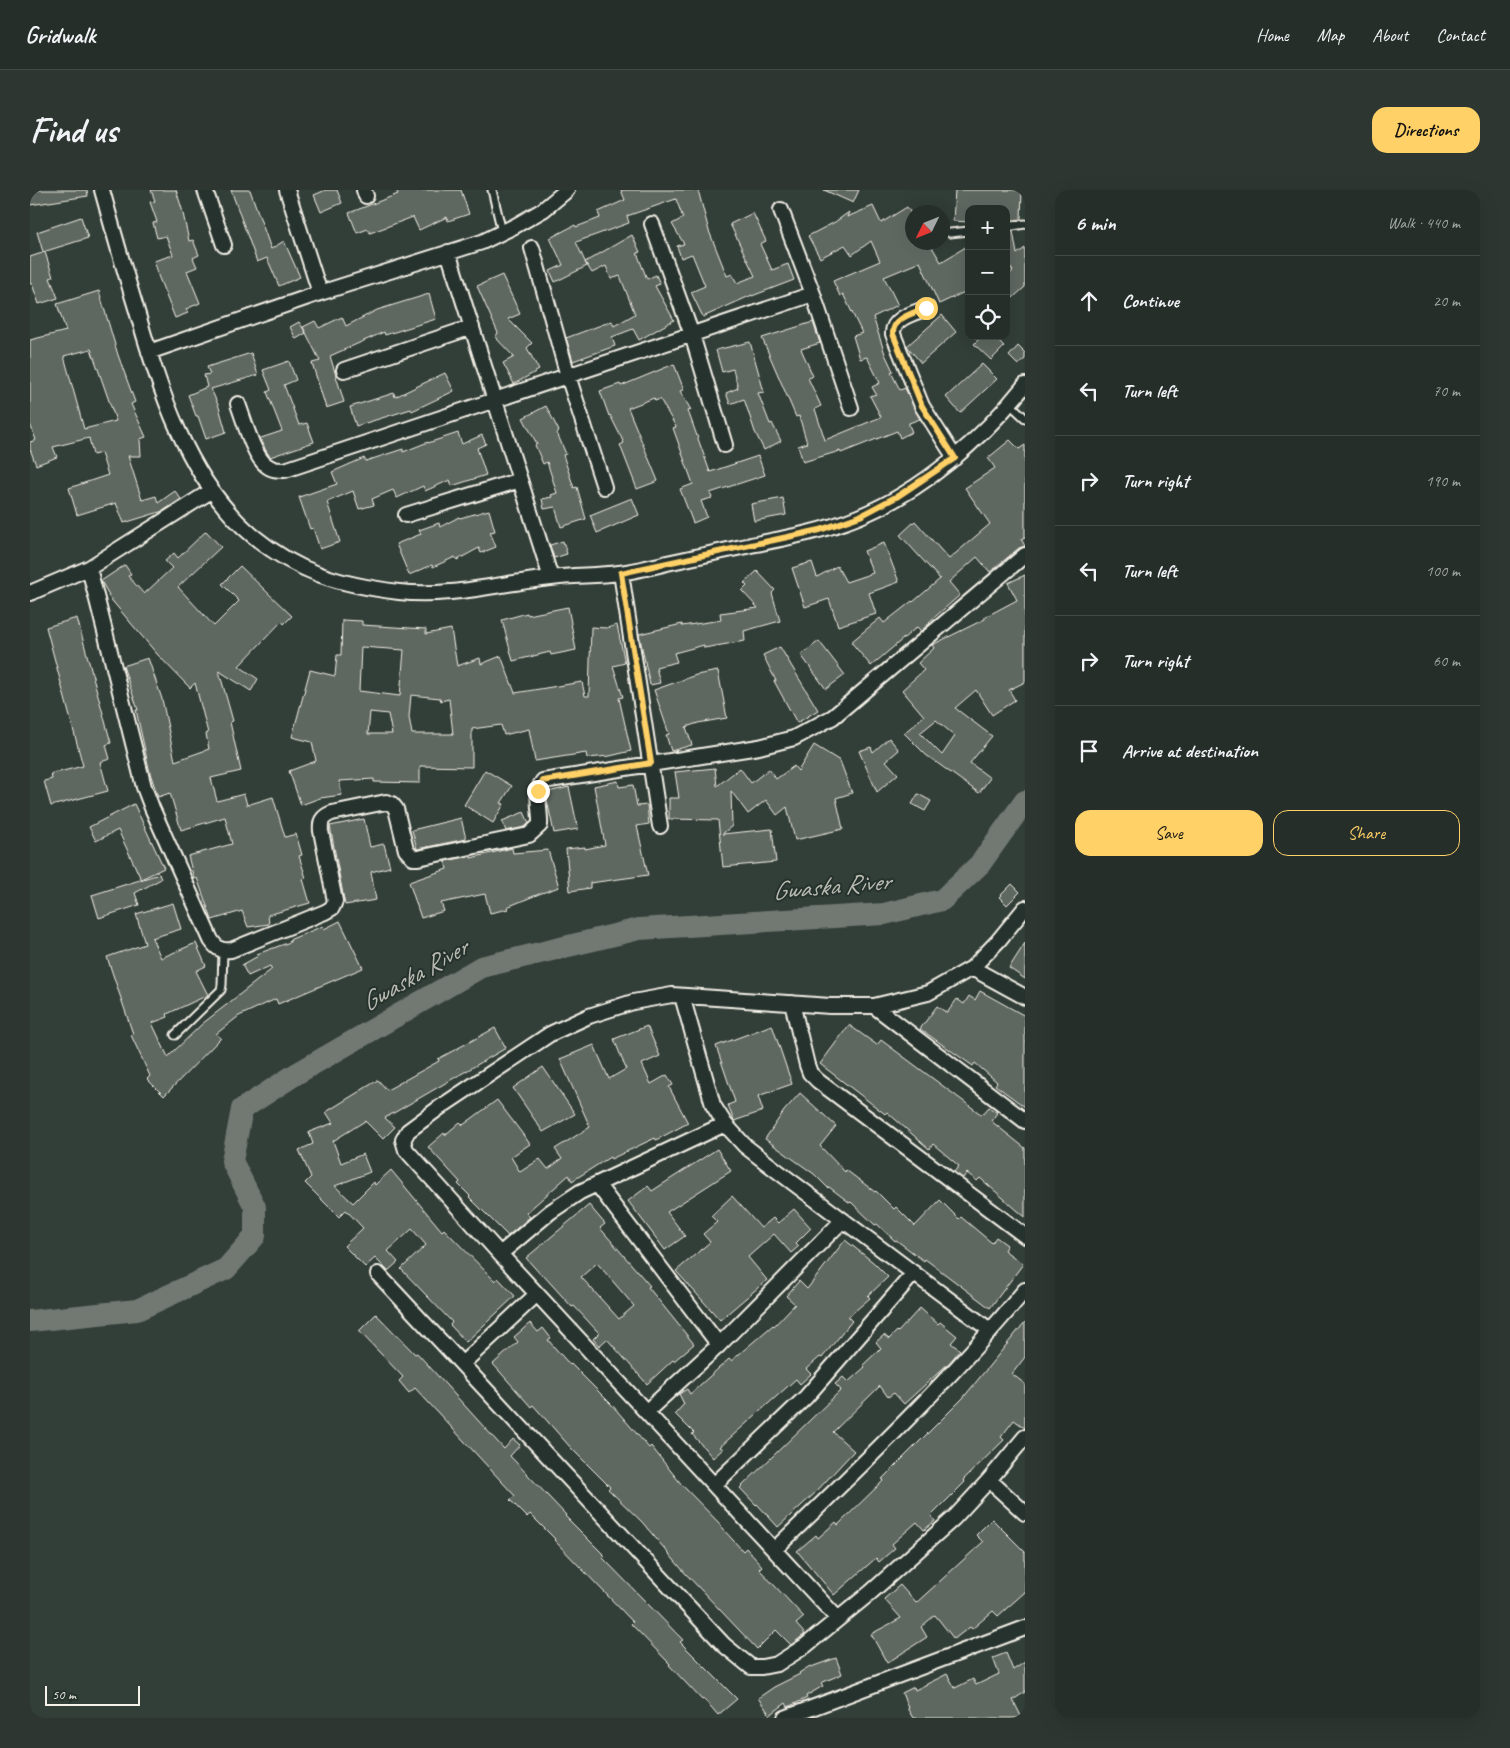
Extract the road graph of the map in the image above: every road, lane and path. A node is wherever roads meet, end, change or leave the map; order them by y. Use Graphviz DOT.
graph roads {
  1 [pos="102,190"];
  2 [pos="205,190"];
  3 [pos="287,190"];
  4 [pos="492,190"];
  5 [pos="568,190"];
  6 [pos="781,210"];
  7 [pos="652,224"];
  8 [pos="1025,224"];
  9 [pos="1010,226"];
  10 [pos="965,231"];
  11 [pos="502,232"];
  12 [pos="950,233"];
  13 [pos="224,245"];
  14 [pos="532,248"];
  15 [pos="448,252"];
  16 [pos="320,293"];
  17 [pos="813,294"];
  18 [pos="926,308"];
  19 [pos="472,327"];
  20 [pos="692,335"];
  21 [pos="148,352"];
  22 [pos="344,370"];
  23 [pos="568,376"];
  24 [pos="1025,385"];
  25 [pos="496,401"];
  26 [pos="238,404"];
  27 [pos="1010,404"];
  28 [pos="851,408"];
  29 [pos="1025,418"];
  30 [pos="725,446"];
  31 [pos="955,458"];
  32 [pos="520,480"];
  33 [pos="604,487"];
  34 [pos="211,491"];
  35 [pos="406,515"];
  36 [pos="1025,554"];
  37 [pos="89,568"];
  38 [pos="621,573"];
  39 [pos="551,578"];
  40 [pos="30,593"];
  41 [pos="651,763"];
  42 [pos="660,826"];
  43 [pos="1025,908"];
  44 [pos="223,951"];
  45 [pos="972,968"];
  46 [pos="682,996"];
  47 [pos="1025,997"];
  48 [pos="792,1003"];
  49 [pos="874,1006"];
  50 [pos="175,1035"];
  51 [pos="1025,1121"];
  52 [pos="725,1124"];
  53 [pos="597,1184"];
  54 [pos="843,1220"];
  55 [pos="1025,1236"];
  56 [pos="500,1254"];
  57 [pos="914,1273"];
  58 [pos="378,1274"];
  59 [pos="1025,1290"];
  60 [pos="537,1294"];
  61 [pos="991,1331"];
  62 [pos="719,1345"];
  63 [pos="462,1364"];
  64 [pos="646,1412"];
  65 [pos="1025,1437"];
  66 [pos="989,1480"];
  67 [pos="714,1485"];
  68 [pos="1025,1513"];
  69 [pos="774,1550"];
  70 [pos="838,1619"];
  71 [pos="1025,1628"];
  72 [pos="785,1718"];
  1 -- 21 [label="street"];
  2 -- 13 [label="street"];
  3 -- 16 [label="street"];
  4 -- 11 [label="lane"];
  5 -- 11 [label="street"];
  6 -- 17 [label="street"];
  7 -- 20 [label="street"];
  8 -- 9 [label="lane"];
  10 -- 12 [label="lane"];
  11 -- 15 [label="street"];
  14 -- 23 [label="street"];
  15 -- 16 [label="street"];
  15 -- 19 [label="street"];
  16 -- 21 [label="street"];
  17 -- 20 [label="street"];
  17 -- 28 [label="street"];
  18 -- 31 [label="street"];
  19 -- 22 [label="street"];
  19 -- 25 [label="street"];
  20 -- 23 [label="street"];
  20 -- 30 [label="street"];
  21 -- 34 [label="street"];
  23 -- 25 [label="street"];
  23 -- 33 [label="street"];
  24 -- 27 [label="street"];
  25 -- 26 [label="street"];
  25 -- 32 [label="street"];
  27 -- 29 [label="lane"];
  27 -- 31 [label="street"];
  31 -- 38 [label="street"];
  32 -- 35 [label="street"];
  32 -- 39 [label="street"];
  34 -- 37 [label="street"];
  34 -- 39 [label="street"];
  36 -- 41 [label="street"];
  37 -- 40 [label="street"];
  37 -- 44 [label="street"];
  38 -- 39 [label="street"];
  38 -- 41 [label="street"];
  41 -- 42 [label="street"];
  41 -- 44 [label="street"];
  43 -- 45 [label="street"];
  44 -- 50 [label="lane"];
  45 -- 47 [label="street"];
  45 -- 49 [label="street"];
  46 -- 48 [label="street"];
  46 -- 52 [label="street"];
  46 -- 56 [label="street"];
  48 -- 49 [label="street"];
  48 -- 55 [label="street"];
  49 -- 51 [label="street"];
  52 -- 53 [label="street"];
  52 -- 54 [label="street"];
  53 -- 56 [label="street"];
  53 -- 62 [label="street"];
  54 -- 57 [label="street"];
  54 -- 62 [label="street"];
  56 -- 60 [label="street"];
  57 -- 61 [label="street"];
  57 -- 67 [label="street"];
  58 -- 63 [label="street"];
  59 -- 61 [label="street"];
  60 -- 63 [label="street"];
  60 -- 64 [label="street"];
  61 -- 69 [label="street"];
  62 -- 64 [label="street"];
  63 -- 70 [label="street"];
  64 -- 67 [label="street"];
  65 -- 66 [label="street"];
  66 -- 68 [label="street"];
  66 -- 70 [label="street"];
  67 -- 69 [label="street"];
  69 -- 70 [label="street"];
  71 -- 72 [label="street"];
}
